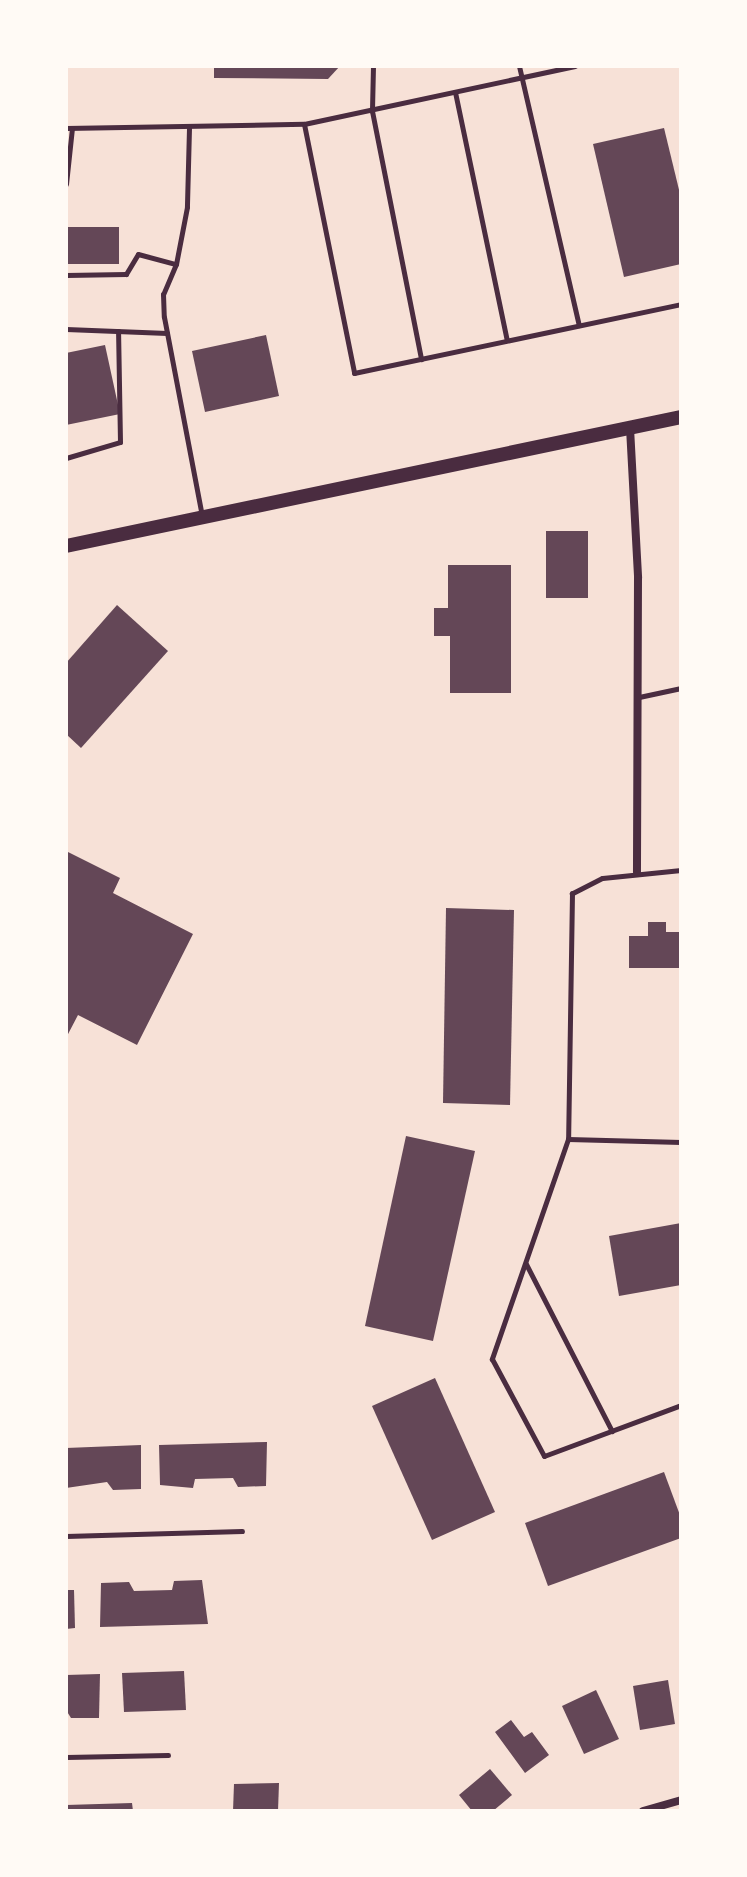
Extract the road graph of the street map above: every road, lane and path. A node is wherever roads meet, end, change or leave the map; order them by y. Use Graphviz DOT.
graph roads {
  1 [pos="373,66"];
  2 [pos="519,66"];
  3 [pos="575,66"];
  4 [pos="521,78"];
  5 [pos="455,92"];
  6 [pos="372,111"];
  7 [pos="304,124"];
  8 [pos="69,128"];
  9 [pos="189,128"];
  10 [pos="66,184"];
  11 [pos="176,264"];
  12 [pos="66,275"];
  13 [pos="681,304"];
  14 [pos="579,325"];
  15 [pos="66,329"];
  16 [pos="118,331"];
  17 [pos="167,333"];
  18 [pos="507,340"];
  19 [pos="421,359"];
  20 [pos="681,417"];
  21 [pos="630,428"];
  22 [pos="66,458"];
  23 [pos="202,518"];
  24 [pos="66,546"];
  25 [pos="681,688"];
  26 [pos="639,697"];
  27 [pos="681,870"];
  28 [pos="637,872"];
  29 [pos="568,1139"];
  30 [pos="681,1142"];
  31 [pos="525,1263"];
  32 [pos="681,1405"];
  33 [pos="612,1431"];
  34 [pos="242,1531"];
  35 [pos="66,1536"];
  36 [pos="168,1755"];
  37 [pos="66,1757"];
  38 [pos="681,1800"];
  39 [pos="643,1811"];
  1 -- 6 [label="lane"];
  2 -- 4 [label="lane"];
  3 -- 4 [label="lane"];
  4 -- 5 [label="lane"];
  4 -- 14 [label="lane"];
  5 -- 6 [label="lane"];
  5 -- 18 [label="lane"];
  6 -- 7 [label="lane"];
  6 -- 19 [label="lane"];
  7 -- 9 [label="lane"];
  7 -- 19 [label="lane"];
  8 -- 9 [label="lane"];
  8 -- 10 [label="lane"];
  9 -- 11 [label="lane"];
  11 -- 12 [label="lane"];
  11 -- 17 [label="lane"];
  13 -- 14 [label="lane"];
  14 -- 18 [label="lane"];
  15 -- 16 [label="lane"];
  16 -- 17 [label="lane"];
  16 -- 22 [label="lane"];
  17 -- 23 [label="lane"];
  18 -- 19 [label="lane"];
  20 -- 21 [label="main road"];
  21 -- 23 [label="main road"];
  21 -- 26 [label="street"];
  23 -- 24 [label="main road"];
  25 -- 26 [label="lane"];
  26 -- 28 [label="street"];
  27 -- 28 [label="lane"];
  28 -- 29 [label="lane"];
  29 -- 30 [label="lane"];
  29 -- 31 [label="lane"];
  31 -- 33 [label="lane"];
  31 -- 33 [label="lane"];
  32 -- 33 [label="lane"];
  34 -- 35 [label="lane"];
  36 -- 37 [label="lane"];
  38 -- 39 [label="street"];
}
